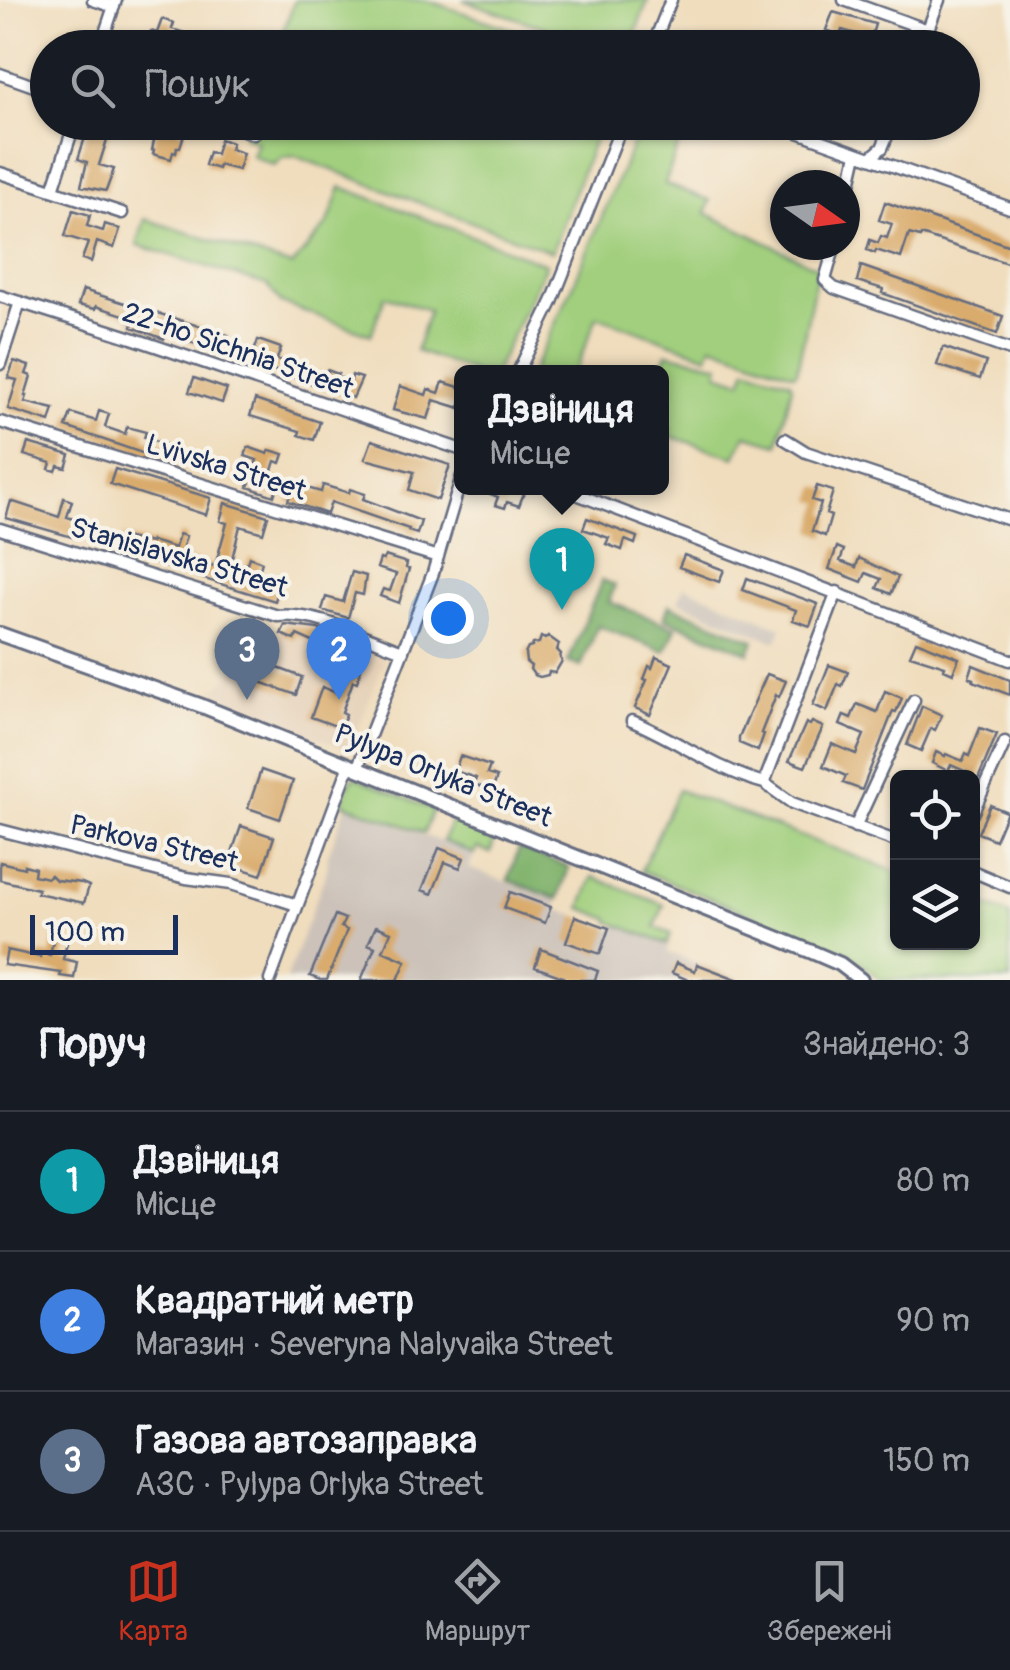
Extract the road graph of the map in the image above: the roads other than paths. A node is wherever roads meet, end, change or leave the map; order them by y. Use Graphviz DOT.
graph roads {
  1 [pos="93,0"];
  2 [pos="671,0"];
  3 [pos="844,0"];
  4 [pos="883,0"];
  5 [pos="115,4"];
  6 [pos="937,5"];
  7 [pos="879,12"];
  8 [pos="106,30"];
  9 [pos="659,30"];
  10 [pos="928,30"];
  11 [pos="0,74"];
  12 [pos="30,85"];
  13 [pos="69,140"];
  14 [pos="615,140"];
  15 [pos="819,140"];
  16 [pos="885,140"];
  17 [pos="857,154"];
  18 [pos="870,158"];
  19 [pos="853,170"];
  20 [pos="0,173"];
  21 [pos="52,190"];
  22 [pos="1010,208"];
  23 [pos="122,213"];
  24 [pos="830,260"];
  25 [pos="0,296"];
  26 [pos="20,302"];
  27 [pos="1010,350"];
  28 [pos="0,364"];
  29 [pos="521,365"];
  30 [pos="0,422"];
  31 [pos="786,439"];
  32 [pos="454,447"];
  33 [pos="456,495"];
  34 [pos="580,495"];
  35 [pos="1010,520"];
  36 [pos="0,529"];
  37 [pos="438,556"];
  38 [pos="837,592"];
  39 [pos="0,634"];
  40 [pos="402,651"];
  41 [pos="1010,660"];
  42 [pos="914,700"];
  43 [pos="632,721"];
  44 [pos="1005,742"];
  45 [pos="353,767"];
  46 [pos="764,783"];
  47 [pos="980,797"];
  48 [pos="855,826"];
  49 [pos="0,830"];
  50 [pos="890,839"];
  51 [pos="980,874"];
  52 [pos="1010,887"];
  53 [pos="297,905"];
  54 [pos="270,980"];
  55 [pos="861,980"];
  1 -- 5 [label="street"];
  2 -- 9 [label="street"];
  3 -- 7 [label="street"];
  4 -- 7 [label="street"];
  5 -- 8 [label="street"];
  6 -- 10 [label="street"];
  7 -- 10 [label="street"];
  11 -- 12 [label="street"];
  13 -- 21 [label="street"];
  14 -- 29 [label="street"];
  15 -- 17 [label="street"];
  16 -- 18 [label="street"];
  17 -- 18 [label="street"];
  17 -- 19 [label="street"];
  18 -- 22 [label="street"];
  20 -- 21 [label="street"];
  21 -- 23 [label="street"];
  24 -- 27 [label="street"];
  25 -- 26 [label="street, 22-ho Sichnia Street"];
  26 -- 28 [label="street"];
  26 -- 32 [label="street, 22-ho Sichnia Street"];
  30 -- 37 [label="street, Lvivska Street"];
  31 -- 35 [label="street"];
  33 -- 37 [label="street"];
  34 -- 38 [label="street"];
  36 -- 40 [label="street, Stanislavska Street"];
  37 -- 40 [label="street"];
  38 -- 41 [label="street"];
  38 -- 46 [label="street"];
  39 -- 45 [label="main road, Pylypa Orlyka Street"];
  40 -- 45 [label="street"];
  42 -- 48 [label="street"];
  43 -- 46 [label="street"];
  44 -- 47 [label="street"];
  45 -- 53 [label="street"];
  45 -- 55 [label="main road, Pylypa Orlyka Street"];
  46 -- 48 [label="street"];
  48 -- 50 [label="street"];
  49 -- 53 [label="street, Parkova Street"];
  51 -- 52 [label="street"];
  53 -- 54 [label="street"];
}
